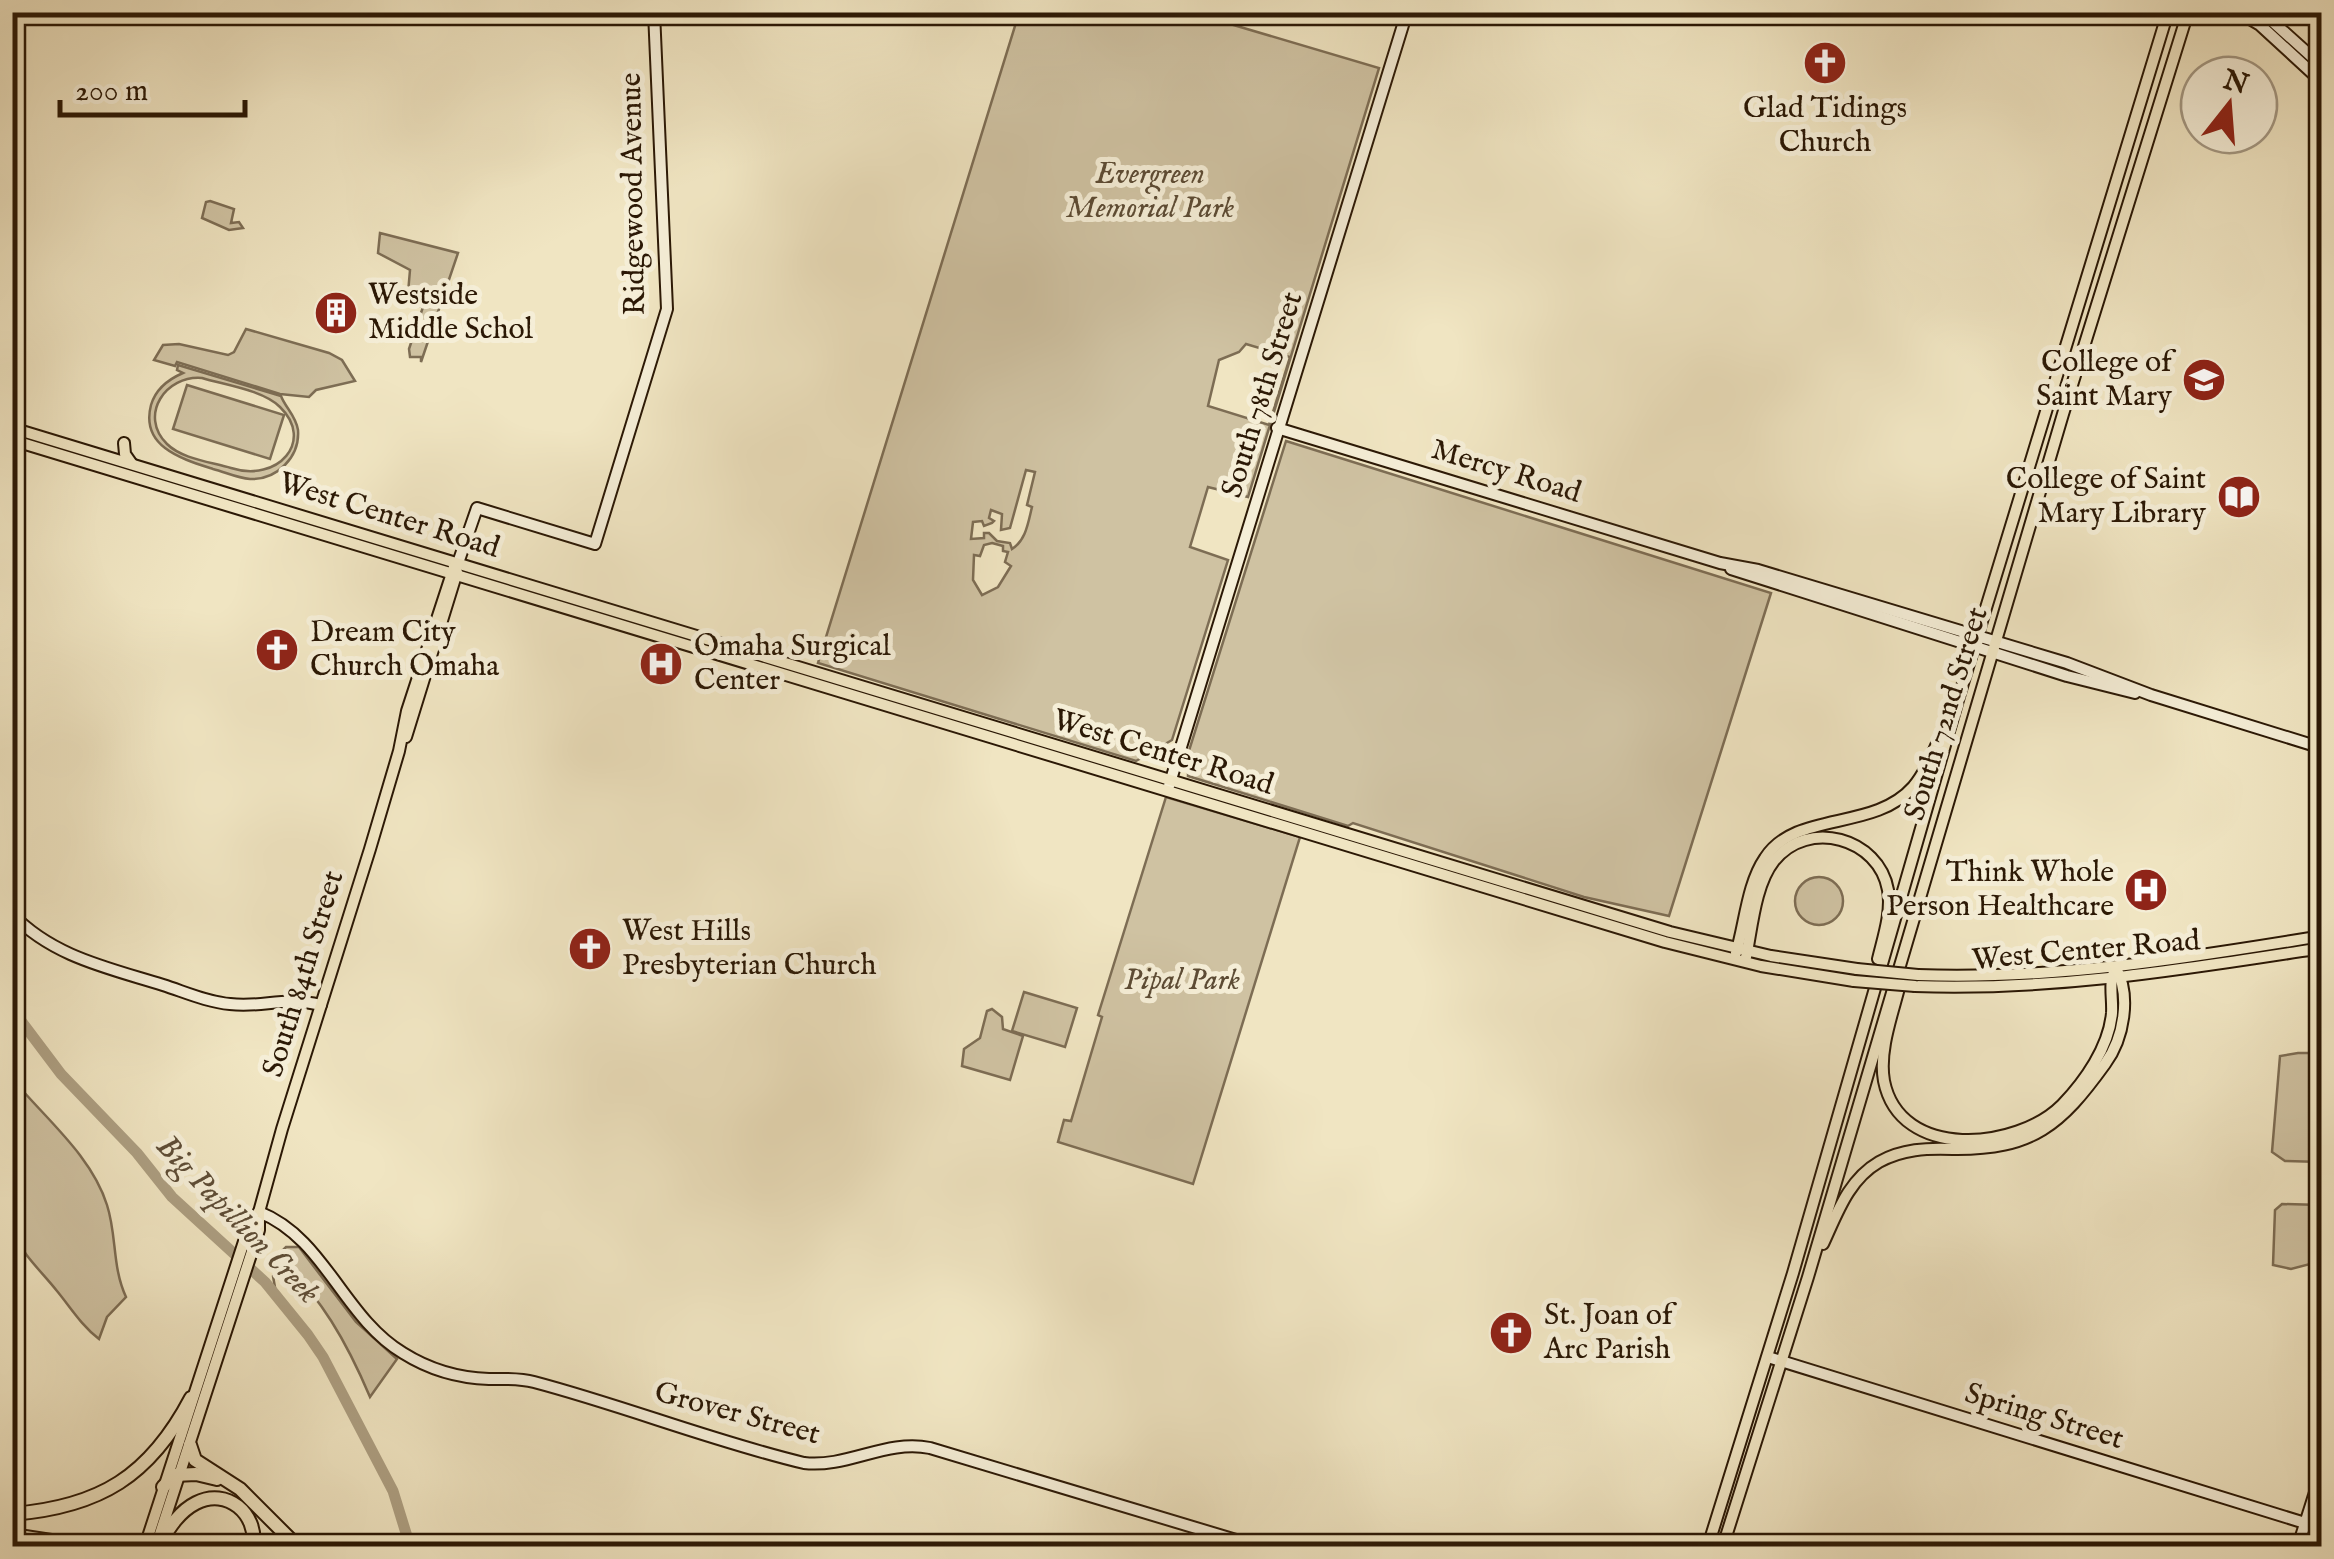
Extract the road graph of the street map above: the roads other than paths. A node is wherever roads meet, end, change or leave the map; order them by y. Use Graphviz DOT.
graph roads {
  1 [pos="654,12"];
  2 [pos="1407,12"];
  3 [pos="2168,12"];
  4 [pos="2188,12"];
  5 [pos="2238,12"];
  6 [pos="2262,12"];
  7 [pos="2322,66"];
  8 [pos="2322,82"];
  9 [pos="12,428"];
  10 [pos="1277,428"];
  11 [pos="12,440"];
  12 [pos="124,443"];
  13 [pos="132,465"];
  14 [pos="478,508"];
  15 [pos="455,570"];
  16 [pos="487,584"];
  17 [pos="445,616"];
  18 [pos="1976,641"];
  19 [pos="1993,647"];
  20 [pos="1960,693"];
  21 [pos="2322,748"];
  22 [pos="398,751"];
  23 [pos="1169,786"];
  24 [pos="1929,861"];
  25 [pos="12,914"];
  26 [pos="2322,936"];
  27 [pos="2322,948"];
  28 [pos="1741,956"];
  29 [pos="2116,976"];
  30 [pos="321,1005"];
  31 [pos="1856,1058"];
  32 [pos="258,1212"];
  33 [pos="1808,1277"];
  34 [pos="232,1297"];
  35 [pos="1768,1357"];
  36 [pos="1782,1362"];
  37 [pos="191,1398"];
  38 [pos="190,1445"];
  39 [pos="2322,1470"];
  40 [pos="180,1475"];
  41 [pos="163,1487"];
  42 [pos="250,1498"];
  43 [pos="12,1514"];
  44 [pos="1715,1522"];
  45 [pos="2305,1524"];
  46 [pos="12,1538"];
  47 [pos="1725,1543"];
  48 [pos="36,1546"];
  49 [pos="84,1546"];
  50 [pos="144,1546"];
  51 [pos="157,1546"];
  52 [pos="253,1546"];
  53 [pos="296,1546"];
  54 [pos="1256,1546"];
  55 [pos="1708,1546"];
  56 [pos="2298,1546"];
  1 -- 14 [label="main road, Ridgewood Avenue"];
  2 -- 10 [label="main road, South 78th Street"];
  3 -- 18 [label="main road, South 72nd Street"];
  4 -- 19 [label="main road, South 72nd Street"];
  5 -- 8 [label="main road"];
  6 -- 7 [label="main road"];
  9 -- 13 [label="main road, West Center Road"];
  10 -- 18 [label="main road, Mercy Road"];
  10 -- 23 [label="main road, South 78th Street"];
  11 -- 15 [label="main road, West Center Road"];
  12 -- 13 [label="main road"];
  13 -- 15 [label="main road, West Center Road"];
  14 -- 15 [label="main road, South 84th Street"];
  15 -- 16 [label="main road, West Center Road"];
  15 -- 17 [label="main road, South 84th Street"];
  15 -- 22 [label="main road, South 84th Street"];
  15 -- 23 [label="main road, West Center Road"];
  16 -- 17 [label="main road"];
  16 -- 23 [label="main road, West Center Road"];
  17 -- 22 [label="main road, South 84th Street"];
  18 -- 19 [label="main road, Mercy Road"];
  18 -- 20 [label="main road, South 72nd Street"];
  19 -- 21 [label="main road, Mercy Road"];
  19 -- 24 [label="main road, South 72nd Street"];
  20 -- 28 [label="main road"];
  20 -- 31 [label="main road, South 72nd Street"];
  22 -- 30 [label="main road, South 84th Street"];
  23 -- 28 [label="main road, West Center Road"];
  24 -- 29 [label="main road"];
  24 -- 33 [label="main road, South 72nd Street"];
  25 -- 30 [label="main road"];
  26 -- 29 [label="main road, West Center Road"];
  27 -- 29 [label="main road, West Center Road"];
  28 -- 29 [label="main road, West Center Road, bridge"];
  28 -- 31 [label="main road"];
  29 -- 33 [label="main road"];
  30 -- 32 [label="main road, South 84th Street"];
  31 -- 35 [label="main road, South 72nd Street"];
  32 -- 34 [label="main road, South 84th Street"];
  32 -- 54 [label="main road, Grover Street"];
  33 -- 36 [label="main road, South 72nd Street"];
  34 -- 37 [label="main road, South 84th Street"];
  34 -- 38 [label="main road, South 84th Street"];
  35 -- 36 [label="main road, Spring Street"];
  35 -- 44 [label="main road, South 72nd Street"];
  36 -- 45 [label="main road, Spring Street"];
  36 -- 47 [label="main road, South 72nd Street"];
  37 -- 41 [label="main road, South 84th Street"];
  37 -- 43 [label="highway"];
  38 -- 40 [label="main road, South 84th Street"];
  38 -- 42 [label="highway"];
  39 -- 45 [label="main road"];
  40 -- 41 [label="highway"];
  40 -- 42 [label="highway"];
  40 -- 51 [label="main road, South 84th Street"];
  41 -- 50 [label="main road, South 84th Street"];
  42 -- 53 [label="highway"];
  44 -- 47 [label="main road"];
  44 -- 55 [label="main road, South 72nd Street"];
  45 -- 56 [label="main road"];
  46 -- 48 [label="highway"];
  46 -- 49 [label="highway"];
  51 -- 52 [label="highway"];
}
